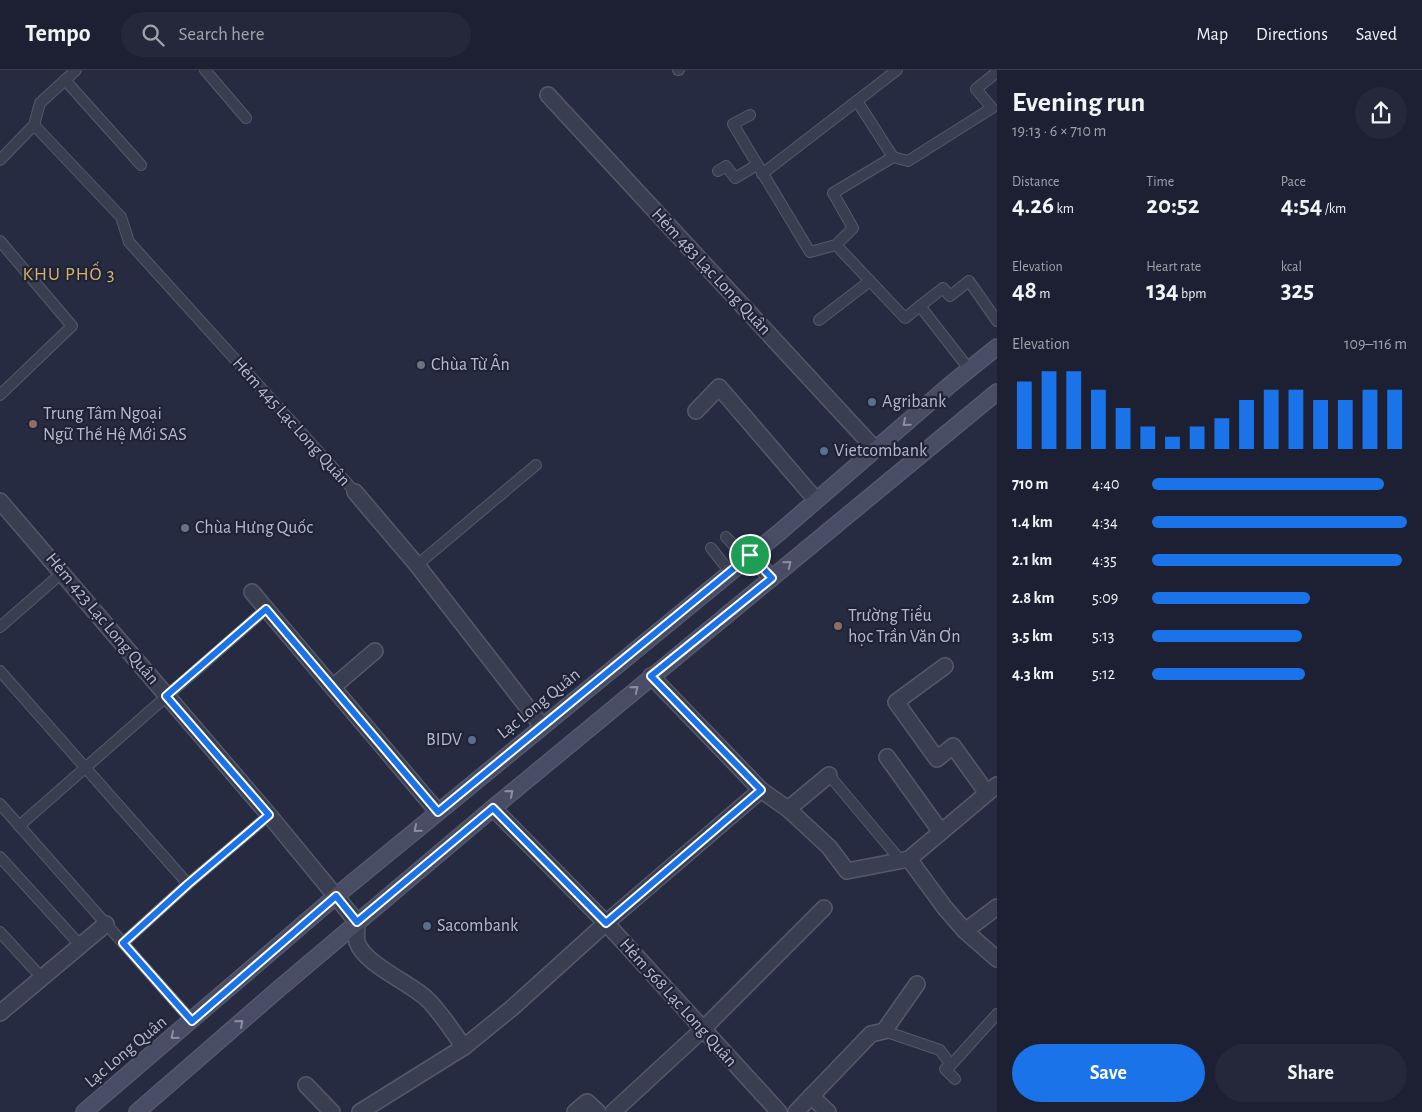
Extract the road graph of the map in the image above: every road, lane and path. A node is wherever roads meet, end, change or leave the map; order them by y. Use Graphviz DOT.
graph roads {
  1 [pos="76,70"];
  2 [pos="205,70"];
  3 [pos="897,70"];
  4 [pos="997,72"];
  5 [pos="65,80"];
  6 [pos="548,95"];
  7 [pos="857,101"];
  8 [pos="750,115"];
  9 [pos="246,118"];
  10 [pos="34,125"];
  11 [pos="893,157"];
  12 [pos="0,160"];
  13 [pos="140,166"];
  14 [pos="759,169"];
  15 [pos="718,171"];
  16 [pos="0,241"];
  17 [pos="836,245"];
  18 [pos="870,281"];
  19 [pos="920,306"];
  20 [pos="819,320"];
  21 [pos="997,321"];
  22 [pos="997,347"];
  23 [pos="969,369"];
  24 [pos="997,392"];
  25 [pos="0,395"];
  26 [pos="696,411"];
  27 [pos="875,449"];
  28 [pos="536,465"];
  29 [pos="355,492"];
  30 [pos="816,500"];
  31 [pos="0,501"];
  32 [pos="726,537"];
  33 [pos="711,548"];
  34 [pos="748,557"];
  35 [pos="417,565"];
  36 [pos="63,572"];
  37 [pos="730,572"];
  38 [pos="772,578"];
  39 [pos="252,592"];
  40 [pos="266,609"];
  41 [pos="0,627"];
  42 [pos="375,651"];
  43 [pos="945,666"];
  44 [pos="0,671"];
  45 [pos="651,676"];
  46 [pos="333,687"];
  47 [pos="166,696"];
  48 [pos="542,726"];
  49 [pos="887,757"];
  50 [pos="86,768"];
  51 [pos="829,775"];
  52 [pos="992,789"];
  53 [pos="761,790"];
  54 [pos="0,804"];
  55 [pos="493,808"];
  56 [pos="788,809"];
  57 [pos="438,812"];
  58 [pos="269,815"];
  59 [pos="19,826"];
  60 [pos="941,832"];
  61 [pos="0,857"];
  62 [pos="905,860"];
  63 [pos="188,884"];
  64 [pos="336,896"];
  65 [pos="997,907"];
  66 [pos="824,908"];
  67 [pos="357,922"];
  68 [pos="606,923"];
  69 [pos="106,924"];
  70 [pos="965,931"];
  71 [pos="0,932"];
  72 [pos="123,943"];
  73 [pos="81,946"];
  74 [pos="997,959"];
  75 [pos="42,978"];
  76 [pos="917,984"];
  77 [pos="0,1013"];
  78 [pos="997,1014"];
  79 [pos="192,1021"];
  80 [pos="702,1030"];
  81 [pos="884,1030"];
  82 [pos="464,1047"];
  83 [pos="951,1065"];
  84 [pos="955,1079"];
  85 [pos="306,1086"];
  86 [pos="812,1096"];
  87 [pos="84,1112"];
  88 [pos="137,1112"];
  89 [pos="332,1112"];
  90 [pos="360,1112"];
  91 [pos="575,1112"];
  92 [pos="598,1112"];
  93 [pos="613,1112"];
  94 [pos="779,1112"];
  95 [pos="796,1112"];
  96 [pos="828,1112"];
  1 -- 5 [label="lane"];
  2 -- 9 [label="lane"];
  3 -- 7 [label="lane"];
  4 -- 11 [label="lane"];
  5 -- 10 [label="lane"];
  5 -- 13 [label="lane"];
  6 -- 27 [label="street, Hẻm 483 Lạc Long Quân"];
  7 -- 11 [label="lane"];
  7 -- 14 [label="lane"];
  8 -- 14 [label="lane"];
  10 -- 12 [label="lane"];
  10 -- 29 [label="lane, Hẻm 445 Lạc Long Quân"];
  11 -- 17 [label="lane"];
  14 -- 15 [label="lane"];
  14 -- 17 [label="lane"];
  16 -- 25 [label="lane"];
  17 -- 18 [label="lane"];
  18 -- 19 [label="lane"];
  18 -- 20 [label="lane"];
  19 -- 21 [label="lane"];
  19 -- 23 [label="lane"];
  22 -- 23 [label="main road, Lạc Long Quân"];
  23 -- 27 [label="main road, Lạc Long Quân, one-way"];
  38 -- 24 [label="main road, one-way"];
  26 -- 30 [label="street"];
  27 -- 30 [label="main road, Lạc Long Quân"];
  28 -- 35 [label="lane"];
  29 -- 35 [label="street, Hẻm 445 Lạc Long Quân"];
  30 -- 34 [label="main road, Lạc Long Quân"];
  31 -- 36 [label="street, Hẻm 423 Lạc Long Quân"];
  32 -- 34 [label="lane"];
  33 -- 37 [label="lane"];
  34 -- 37 [label="main road, Lạc Long Quân"];
  34 -- 38 [label="main road"];
  35 -- 48 [label="street, Hẻm 445 Lạc Long Quân"];
  36 -- 41 [label="lane"];
  36 -- 47 [label="street, Hẻm 423 Lạc Long Quân"];
  37 -- 48 [label="main road, Lạc Long Quân"];
  38 -- 45 [label="main road"];
  39 -- 40 [label="street"];
  40 -- 46 [label="street"];
  40 -- 47 [label="lane"];
  42 -- 46 [label="street"];
  43 -- 52 [label="street"];
  44 -- 50 [label="lane"];
  45 -- 53 [label="street"];
  55 -- 45 [label="main road, one-way"];
  46 -- 57 [label="street"];
  47 -- 50 [label="lane"];
  47 -- 58 [label="street, Hẻm 423 Lạc Long Quân"];
  48 -- 57 [label="main road, Lạc Long Quân"];
  49 -- 60 [label="street"];
  50 -- 59 [label="lane"];
  50 -- 63 [label="lane"];
  51 -- 56 [label="street"];
  51 -- 62 [label="lane"];
  52 -- 60 [label="street"];
  53 -- 56 [label="street"];
  53 -- 68 [label="street"];
  54 -- 59 [label="lane"];
  55 -- 67 [label="main road"];
  55 -- 68 [label="street, Hẻm 568 Lạc Long Quân"];
  56 -- 62 [label="street"];
  57 -- 64 [label="main road, Lạc Long Quân, one-way"];
  58 -- 63 [label="lane"];
  58 -- 64 [label="street, Hẻm 423 Lạc Long Quân"];
  59 -- 69 [label="lane"];
  60 -- 62 [label="street"];
  61 -- 73 [label="lane"];
  62 -- 70 [label="street"];
  63 -- 72 [label="lane"];
  64 -- 67 [label="street, Hẻm 423 Lạc Long Quân"];
  64 -- 79 [label="main road, Lạc Long Quân"];
  65 -- 70 [label="street"];
  66 -- 80 [label="street"];
  67 -- 82 [label="street"];
  88 -- 67 [label="main road, one-way"];
  68 -- 80 [label="street, Hẻm 568 Lạc Long Quân"];
  68 -- 82 [label="street"];
  69 -- 72 [label="lane"];
  69 -- 73 [label="street"];
  70 -- 74 [label="street"];
  71 -- 75 [label="lane"];
  72 -- 79 [label="lane"];
  73 -- 75 [label="street"];
  75 -- 77 [label="street"];
  76 -- 81 [label="street"];
  78 -- 83 [label="lane"];
  79 -- 87 [label="main road, Lạc Long Quân, one-way"];
  80 -- 93 [label="street"];
  80 -- 94 [label="street, Hẻm 568 Lạc Long Quân"];
  81 -- 83 [label="lane"];
  81 -- 86 [label="street"];
  82 -- 90 [label="street"];
  83 -- 84 [label="lane"];
  85 -- 89 [label="street"];
  86 -- 95 [label="street"];
  86 -- 96 [label="street"];
  91 -- 92 [label="street"];
}
